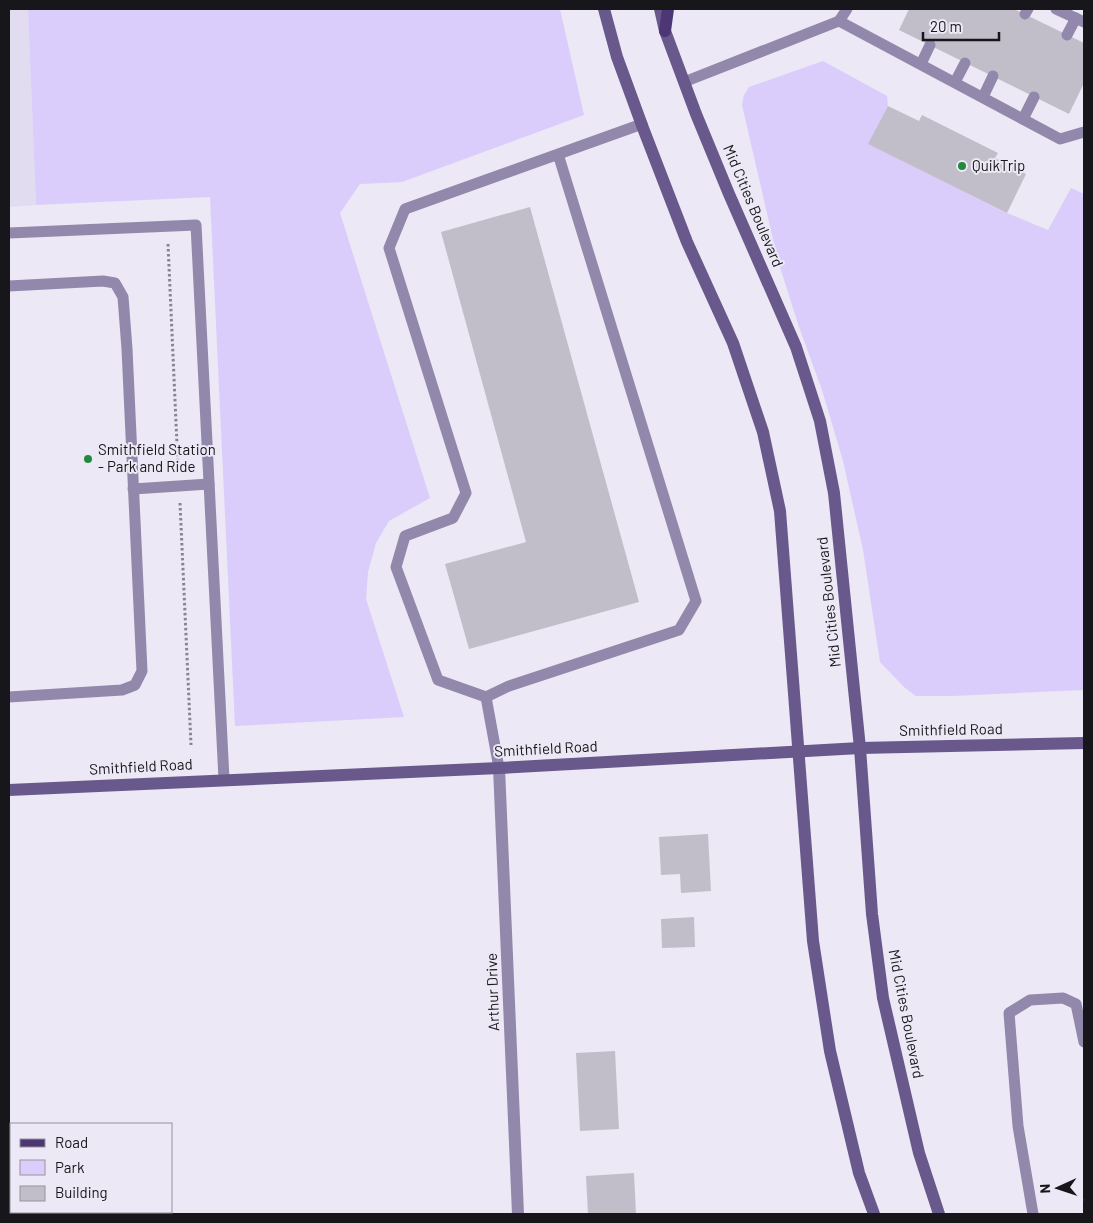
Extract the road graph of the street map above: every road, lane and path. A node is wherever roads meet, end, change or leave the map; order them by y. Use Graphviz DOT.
graph roads {
  1 [pos="604,9"];
  2 [pos="660,9"];
  3 [pos="668,9"];
  4 [pos="847,9"];
  5 [pos="1056,9"];
  6 [pos="1080,20"];
  7 [pos="839,21"];
  8 [pos="665,31"];
  9 [pos="1067,35"];
  10 [pos="930,45"];
  11 [pos="965,62"];
  12 [pos="921,64"];
  13 [pos="993,76"];
  14 [pos="684,82"];
  15 [pos="955,82"];
  16 [pos="983,97"];
  17 [pos="1034,97"];
  18 [pos="1023,119"];
  19 [pos="642,124"];
  20 [pos="1084,132"];
  21 [pos="558,154"];
  22 [pos="9,233"];
  23 [pos="9,286"];
  24 [pos="209,484"];
  25 [pos="133,488"];
  26 [pos="9,697"];
  27 [pos="486,697"];
  28 [pos="1084,743"];
  29 [pos="860,748"];
  30 [pos="799,752"];
  31 [pos="499,768"];
  32 [pos="224,779"];
  33 [pos="9,790"];
  34 [pos="1084,1042"];
  35 [pos="518,1214"];
  36 [pos="874,1214"];
  37 [pos="939,1214"];
  38 [pos="1033,1214"];
  1 -- 19 [label="main road"];
  2 -- 8 [label="main road, Mid Cities Boulevard"];
  3 -- 8 [label="main road"];
  4 -- 7 [label="lane"];
  5 -- 6 [label="lane"];
  6 -- 9 [label="lane"];
  7 -- 12 [label="lane"];
  7 -- 14 [label="lane"];
  8 -- 14 [label="main road, Mid Cities Boulevard"];
  10 -- 12 [label="lane"];
  11 -- 15 [label="lane"];
  12 -- 15 [label="lane"];
  13 -- 16 [label="lane"];
  14 -- 29 [label="main road, Mid Cities Boulevard"];
  15 -- 16 [label="lane"];
  16 -- 18 [label="lane"];
  17 -- 18 [label="lane"];
  18 -- 20 [label="lane"];
  19 -- 21 [label="lane"];
  19 -- 30 [label="main road"];
  21 -- 27 [label="lane"];
  21 -- 27 [label="lane"];
  22 -- 24 [label="lane"];
  23 -- 25 [label="lane"];
  24 -- 25 [label="lane"];
  24 -- 32 [label="lane"];
  25 -- 26 [label="lane"];
  27 -- 31 [label="lane"];
  28 -- 29 [label="main road, Smithfield Road"];
  29 -- 30 [label="main road, Smithfield Road"];
  29 -- 37 [label="main road, Mid Cities Boulevard"];
  30 -- 31 [label="main road, Smithfield Road"];
  30 -- 36 [label="main road"];
  31 -- 32 [label="main road, Smithfield Road"];
  31 -- 35 [label="street, Arthur Drive"];
  32 -- 33 [label="main road, Smithfield Road"];
  34 -- 38 [label="lane"];
}
